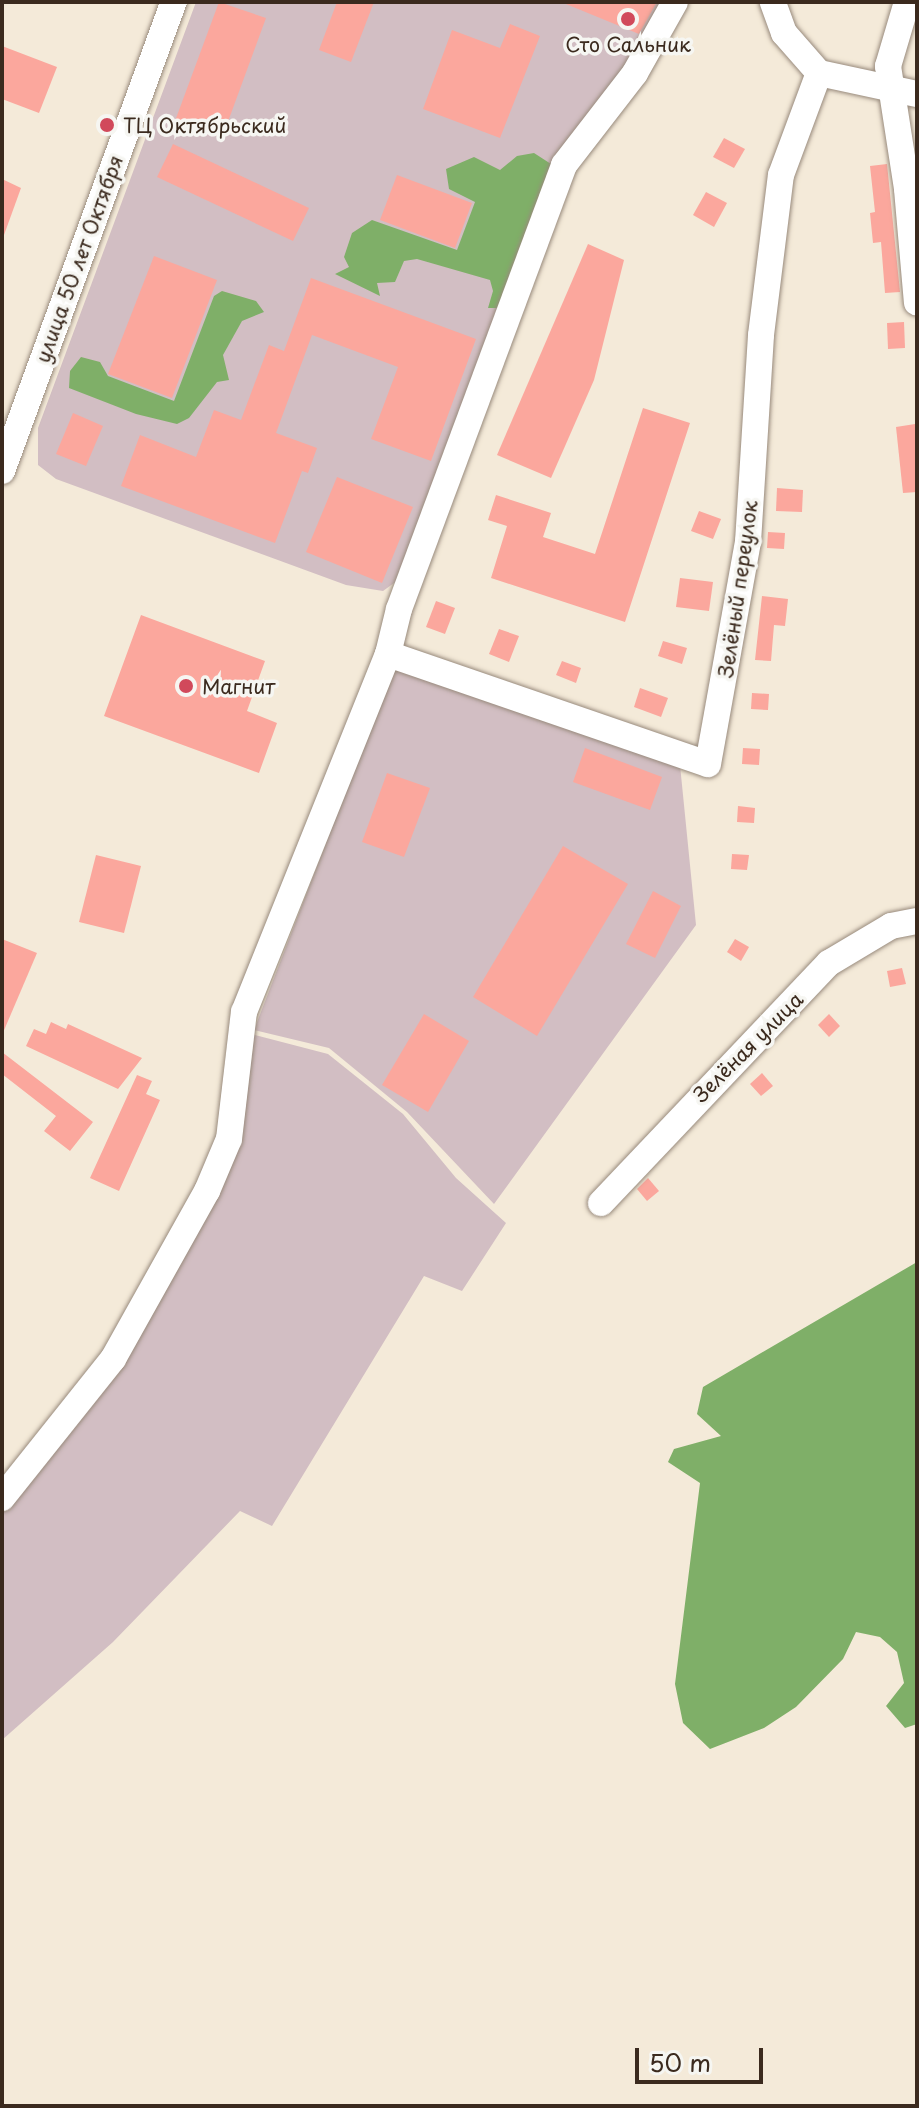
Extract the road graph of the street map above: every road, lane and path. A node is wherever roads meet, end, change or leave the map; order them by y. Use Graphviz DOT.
graph roads {
  1 [pos="174,2"];
  2 [pos="675,2"];
  3 [pos="773,2"];
  4 [pos="907,2"];
  5 [pos="819,73"];
  6 [pos="906,92"];
  7 [pos="917,303"];
  8 [pos="2,471"];
  9 [pos="388,654"];
  10 [pos="917,921"];
  11 [pos="601,1203"];
  12 [pos="2,1498"];
  1 -- 8 [label="street, улица 50 лет Октября"];
  2 -- 9 [label="street"];
  3 -- 5 [label="street"];
  4 -- 6 [label="street"];
  5 -- 6 [label="street"];
  5 -- 9 [label="street, Зелёный переулок"];
  6 -- 7 [label="street"];
  9 -- 12 [label="street"];
  10 -- 11 [label="street, Зелёная улица"];
}
